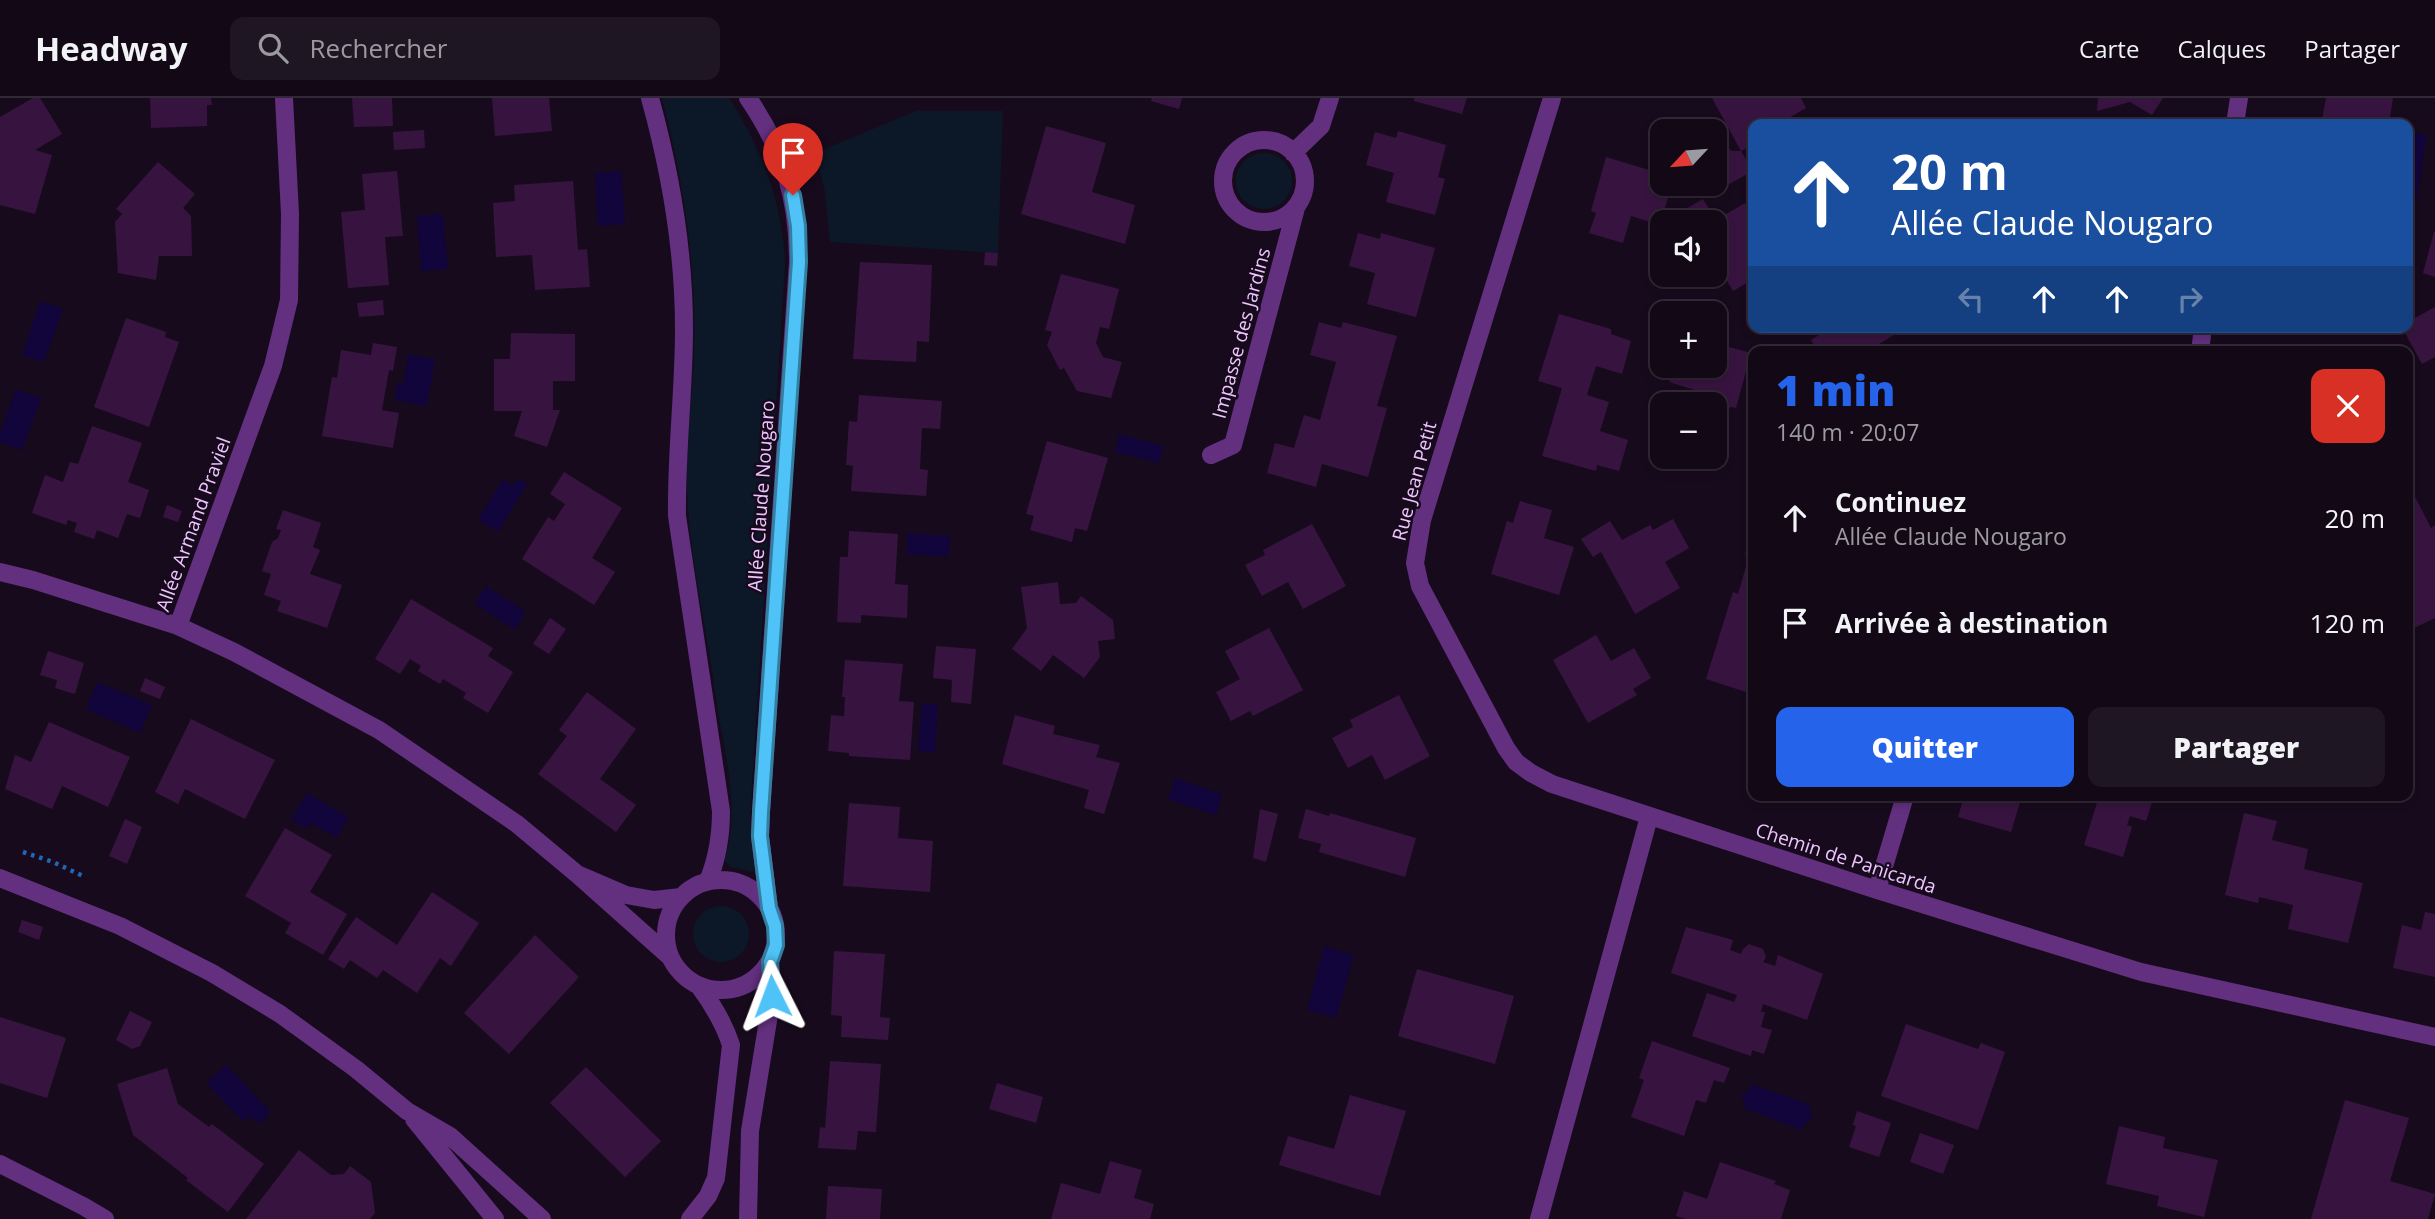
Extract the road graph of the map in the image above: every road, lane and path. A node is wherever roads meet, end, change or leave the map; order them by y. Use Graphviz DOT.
graph roads {
  1 [pos="284,98"];
  2 [pos="650,98"];
  3 [pos="748,98"];
  4 [pos="1330,98"];
  5 [pos="1552,98"];
  6 [pos="2239,98"];
  7 [pos="2236,119"];
  8 [pos="1293,153"];
  9 [pos="1296,208"];
  10 [pos="1210,455"];
  11 [pos="0,572"];
  12 [pos="178,626"];
  13 [pos="1904,801"];
  14 [pos="1649,817"];
  15 [pos="577,874"];
  16 [pos="0,878"];
  17 [pos="708,881"];
  18 [pos="1877,890"];
  19 [pos="681,897"];
  20 [pos="769,908"];
  21 [pos="669,956"];
  22 [pos="770,962"];
  23 [pos="699,986"];
  24 [pos="2435,1037"];
  25 [pos="407,1111"];
  26 [pos="0,1164"];
  27 [pos="105,1219"];
  28 [pos="495,1219"];
  29 [pos="542,1219"];
  30 [pos="690,1219"];
  31 [pos="748,1219"];
  32 [pos="1539,1219"];
  1 -- 12 [label="street, Allée Armand Praviel"];
  2 -- 17 [label="street"];
  3 -- 20 [label="street, Allée Claude Nougaro"];
  4 -- 8 [label="street"];
  5 -- 14 [label="street, Rue Jean Petit"];
  6 -- 7 [label="street"];
  8 -- 9 [label="street, Impasse des Jardins"];
  8 -- 9 [label="street, Impasse des Jardins"];
  9 -- 10 [label="street, Impasse des Jardins"];
  11 -- 12 [label="street"];
  12 -- 15 [label="street, Allée Armand Praviel"];
  13 -- 18 [label="street"];
  14 -- 18 [label="street, Chemin de Panicarda"];
  14 -- 32 [label="street"];
  15 -- 19 [label="street, Allée Armand Praviel"];
  15 -- 21 [label="street, Allée Armand Praviel"];
  16 -- 25 [label="street"];
  17 -- 19 [label="street"];
  17 -- 20 [label="street"];
  18 -- 24 [label="street, Chemin de Panicarda"];
  19 -- 21 [label="street"];
  20 -- 22 [label="street"];
  21 -- 23 [label="street"];
  22 -- 23 [label="street"];
  22 -- 31 [label="street"];
  23 -- 30 [label="street"];
  25 -- 28 [label="street"];
  25 -- 29 [label="street"];
  26 -- 27 [label="street"];
}
